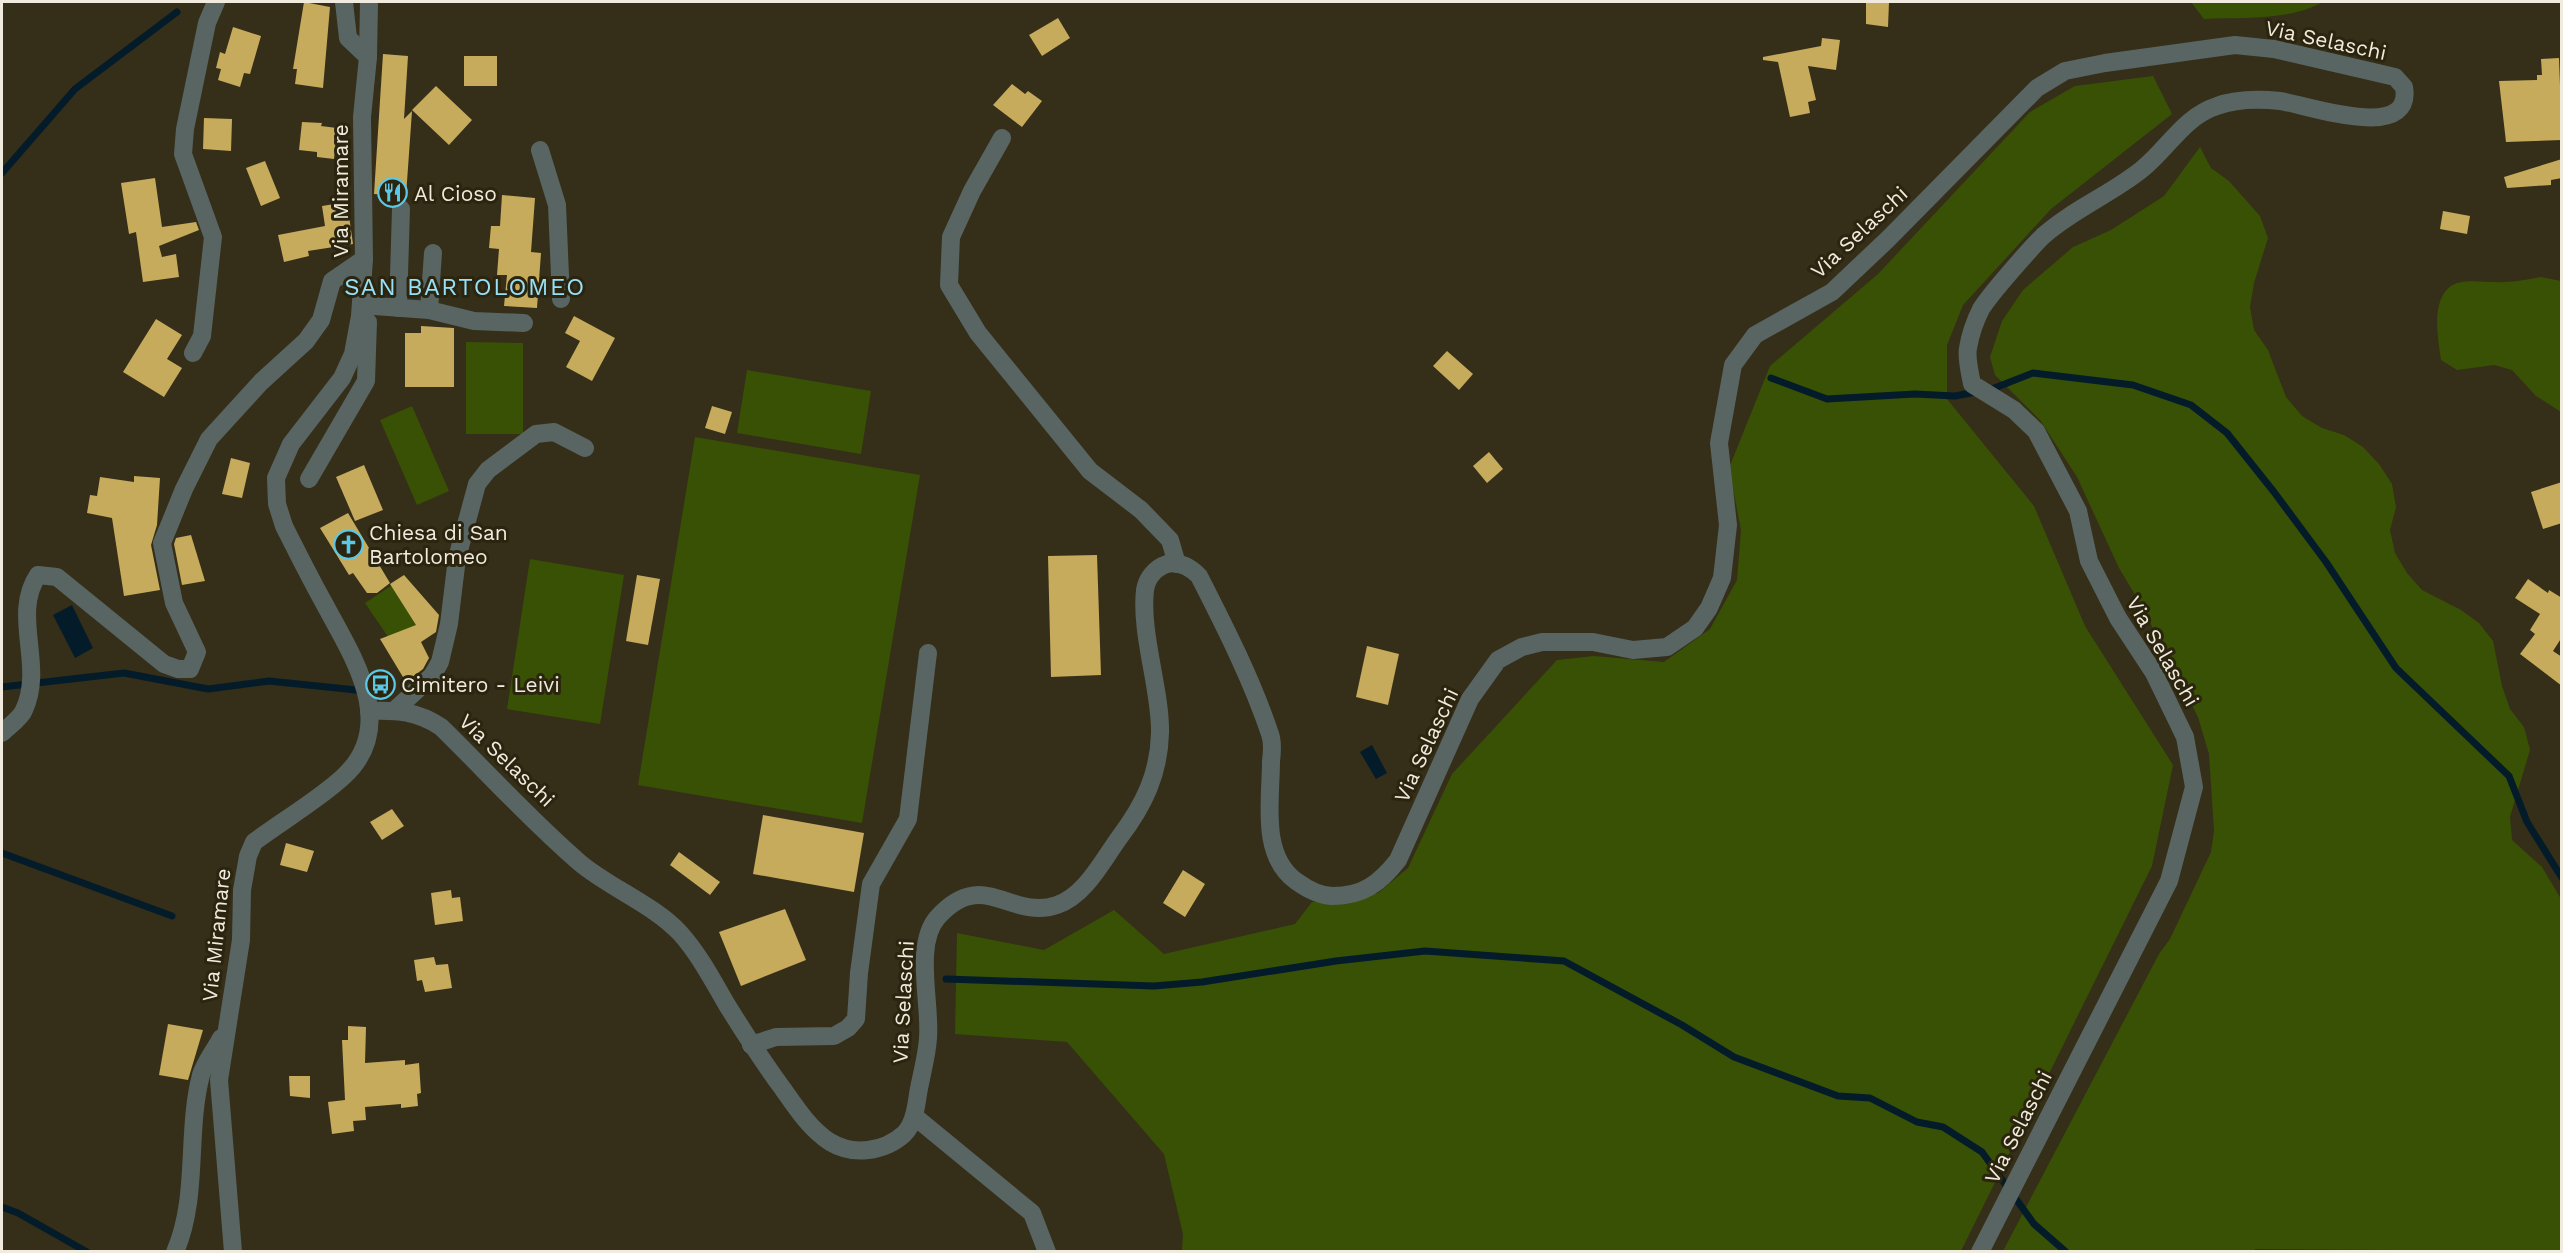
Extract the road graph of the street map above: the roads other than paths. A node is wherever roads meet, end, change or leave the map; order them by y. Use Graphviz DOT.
graph roads {
  1 [pos="216,2"];
  2 [pos="344,2"];
  3 [pos="369,2"];
  4 [pos="368,57"];
  5 [pos="1002,138"];
  6 [pos="540,150"];
  7 [pos="401,209"];
  8 [pos="433,253"];
  9 [pos="364,260"];
  10 [pos="561,299"];
  11 [pos="398,308"];
  12 [pos="429,310"];
  13 [pos="360,311"];
  14 [pos="524,323"];
  15 [pos="193,353"];
  16 [pos="585,448"];
  17 [pos="309,479"];
  18 [pos="1177,564"];
  19 [pos="928,653"];
  20 [pos="395,710"];
  21 [pos="369,711"];
  22 [pos="2,733"];
  23 [pos="228,1026"];
  24 [pos="751,1045"];
  25 [pos="914,1116"];
  26 [pos="175,1251"];
  27 [pos="233,1251"];
  28 [pos="1047,1251"];
  29 [pos="1980,1251"];
  1 -- 15 [label="street"];
  2 -- 4 [label="street"];
  3 -- 4 [label="street, Via Miramare"];
  4 -- 9 [label="street, Via Miramare"];
  5 -- 18 [label="street"];
  6 -- 10 [label="street"];
  7 -- 11 [label="street"];
  8 -- 12 [label="street"];
  9 -- 13 [label="street, Via Miramare"];
  9 -- 22 [label="street"];
  11 -- 12 [label="street"];
  11 -- 13 [label="street"];
  12 -- 14 [label="street"];
  13 -- 17 [label="street"];
  13 -- 21 [label="street, Via Miramare"];
  16 -- 20 [label="street"];
  18 -- 25 [label="street, Via Selaschi"];
  18 -- 29 [label="street, Via Selaschi"];
  19 -- 24 [label="street"];
  20 -- 21 [label="street, Via Selaschi"];
  20 -- 24 [label="street, Via Selaschi"];
  21 -- 23 [label="street, Via Miramare"];
  23 -- 26 [label="street"];
  23 -- 27 [label="street, Via Miramare"];
  24 -- 25 [label="street, Via Selaschi"];
  25 -- 28 [label="street"];
}
